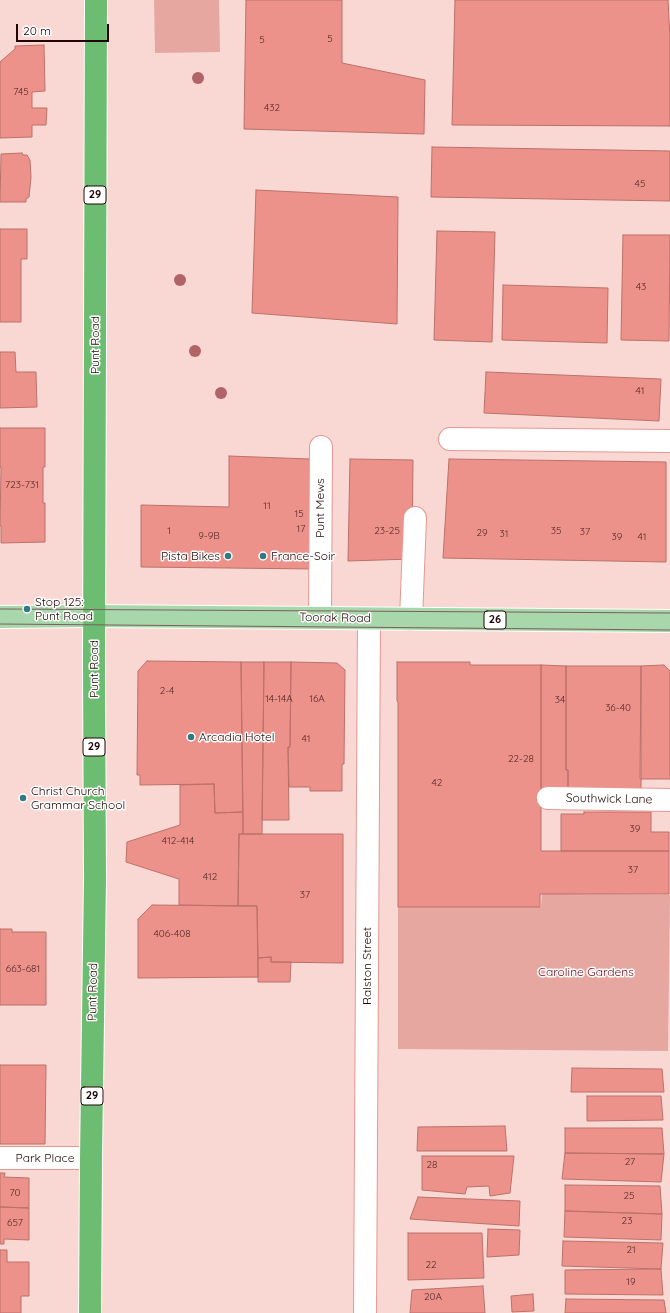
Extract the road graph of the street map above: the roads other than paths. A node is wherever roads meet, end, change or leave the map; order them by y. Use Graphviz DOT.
graph roads {
  1 [pos="96,0"];
  2 [pos="450,439"];
  3 [pos="670,441"];
  4 [pos="320,447"];
  5 [pos="415,518"];
  6 [pos="94,616"];
  7 [pos="0,617"];
  8 [pos="320,618"];
  9 [pos="369,619"];
  10 [pos="411,619"];
  11 [pos="670,621"];
  12 [pos="548,798"];
  13 [pos="670,800"];
  14 [pos="0,1158"];
  15 [pos="91,1158"];
  16 [pos="90,1313"];
  17 [pos="365,1313"];
  1 -- 6 [label="highway, Punt Road / 29"];
  2 -- 3 [label="street"];
  4 -- 8 [label="street, Punt Mews"];
  5 -- 10 [label="street"];
  6 -- 7 [label="main road, Toorak Road / 26"];
  6 -- 8 [label="main road, Toorak Road / 26"];
  6 -- 15 [label="highway, Punt Road / 29"];
  8 -- 9 [label="main road, Toorak Road / 26"];
  9 -- 10 [label="main road, Toorak Road / 26"];
  9 -- 17 [label="street, Ralston Street"];
  10 -- 11 [label="main road, Toorak Road / 26"];
  12 -- 13 [label="street, Southwick Lane"];
  14 -- 15 [label="street, Park Place"];
  15 -- 16 [label="highway, Punt Road / 29"];
}
